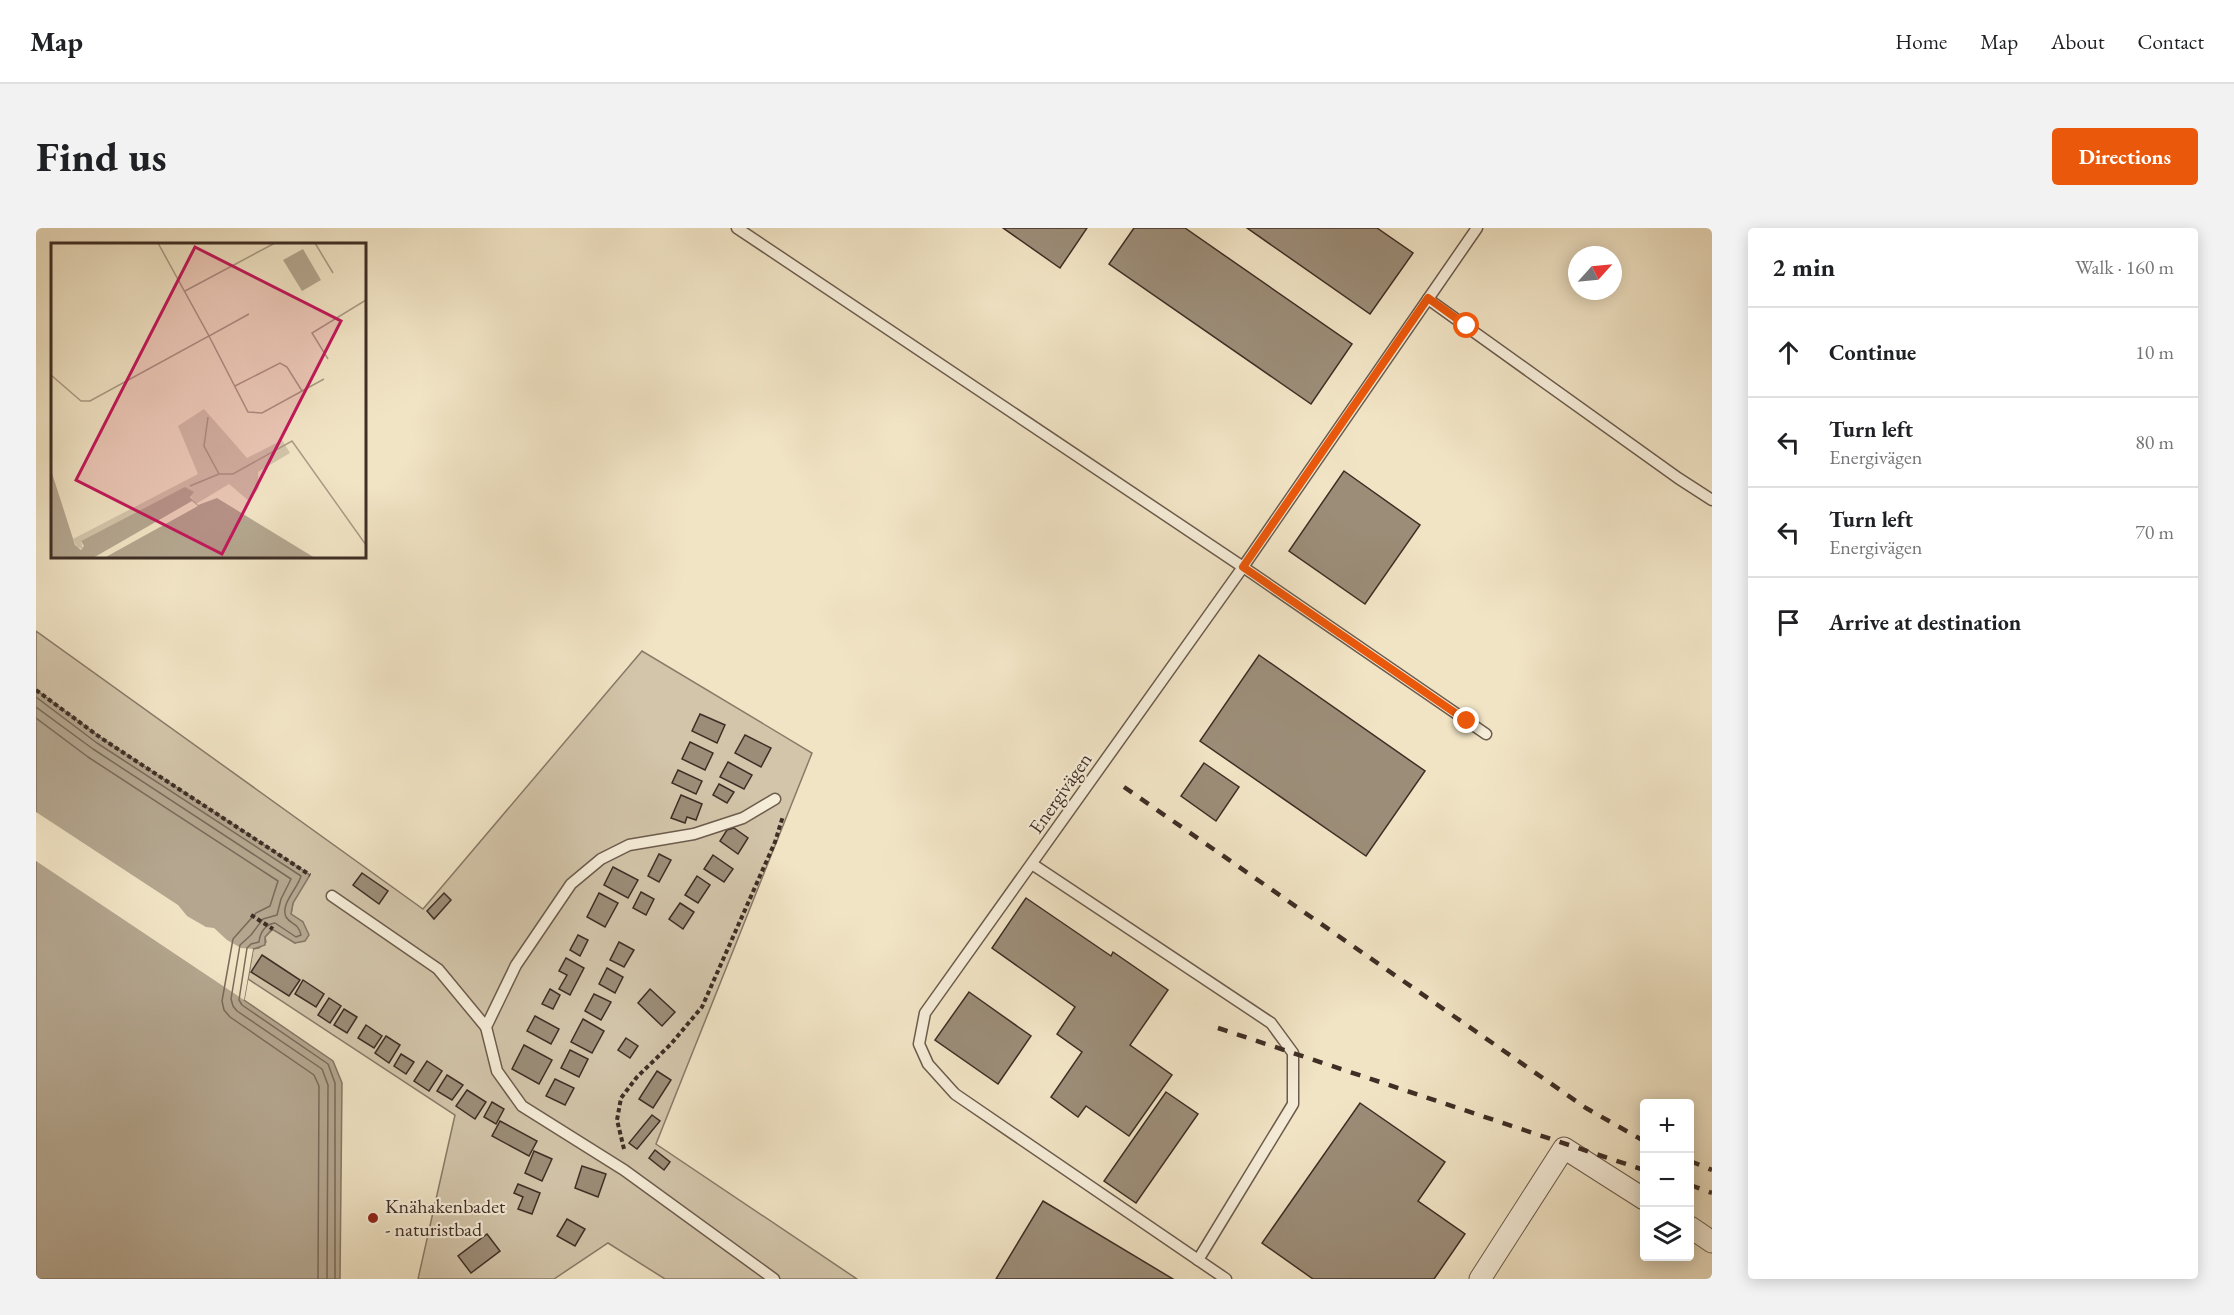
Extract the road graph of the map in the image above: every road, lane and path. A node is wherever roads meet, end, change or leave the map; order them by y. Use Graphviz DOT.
graph roads {
  1 [pos="737,228"];
  2 [pos="1477,228"];
  3 [pos="1428,298"];
  4 [pos="1712,500"];
  5 [pos="1243,567"];
  6 [pos="36,690"];
  7 [pos="1486,734"];
  8 [pos="775,799"];
  9 [pos="1032,864"];
  10 [pos="310,875"];
  11 [pos="332,897"];
  12 [pos="250,915"];
  13 [pos="273,929"];
  14 [pos="486,1027"];
  15 [pos="637,1180"];
  16 [pos="1640,1196"];
  17 [pos="1694,1230"];
  18 [pos="1712,1242"];
  19 [pos="1198,1260"];
  20 [pos="774,1279"];
  21 [pos="1226,1279"];
  22 [pos="1480,1279"];
  1 -- 5 [label="lane"];
  2 -- 3 [label="lane, Energivägen"];
  3 -- 4 [label="lane"];
  3 -- 5 [label="lane, Energivägen"];
  5 -- 7 [label="lane"];
  5 -- 9 [label="lane, Energivägen"];
  6 -- 10 [label="path"];
  8 -- 14 [label="lane"];
  8 -- 15 [label="path"];
  9 -- 19 [label="lane"];
  9 -- 19 [label="lane, Energivägen"];
  11 -- 14 [label="lane"];
  12 -- 13 [label="path"];
  14 -- 15 [label="lane"];
  15 -- 20 [label="lane"];
  16 -- 22 [label="street"];
  17 -- 18 [label="street"];
  19 -- 21 [label="lane"];
}
